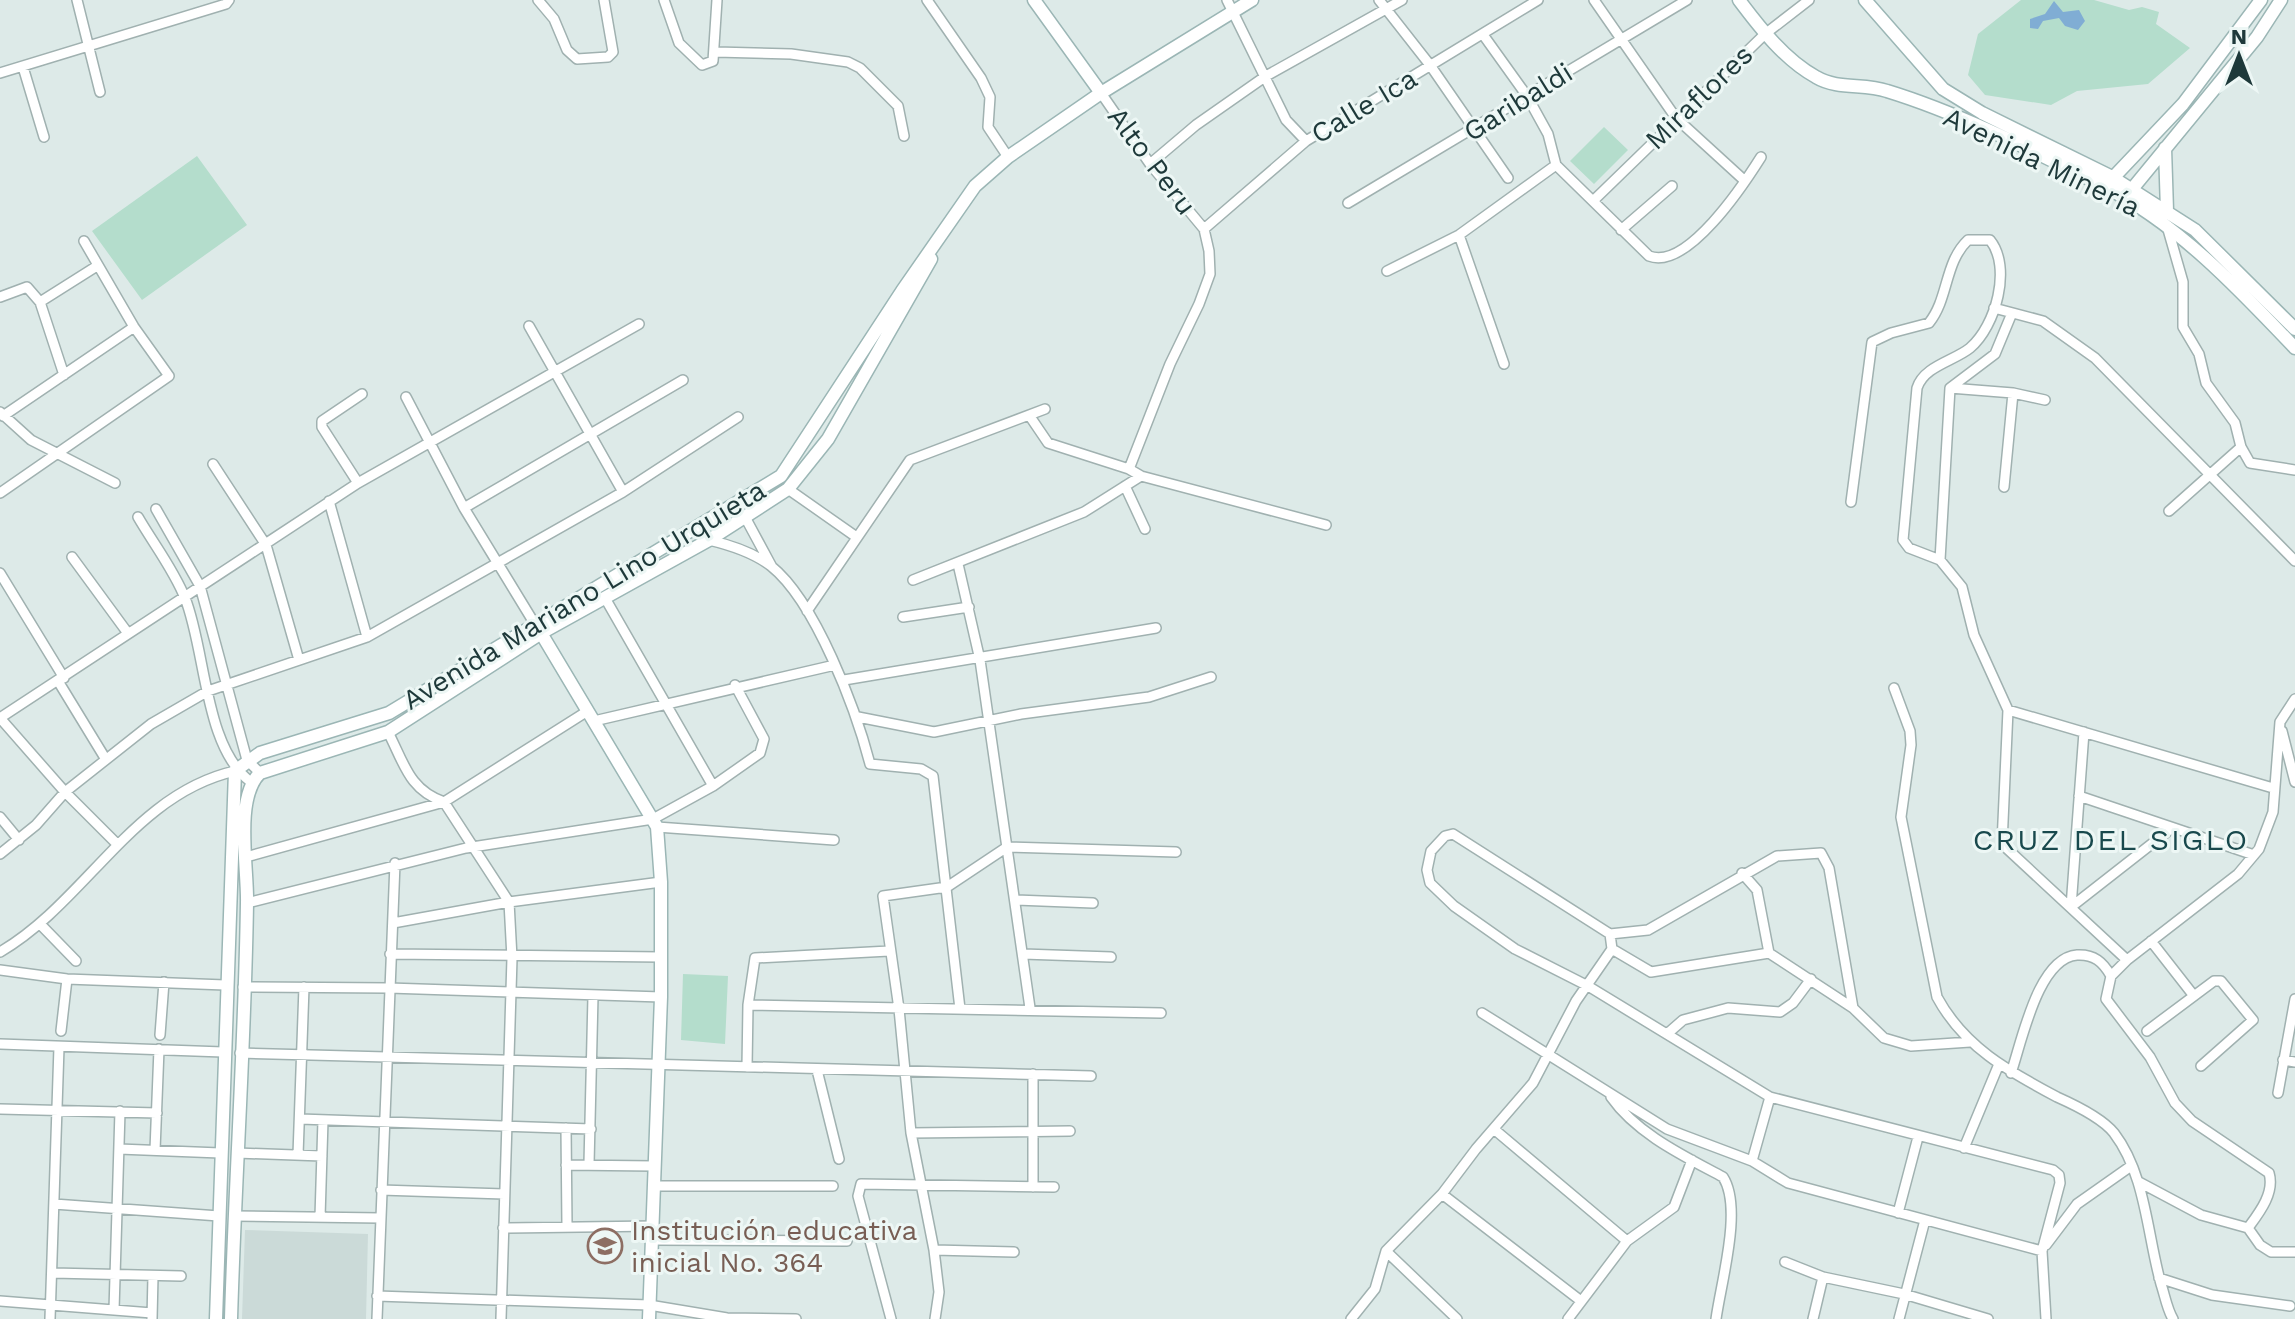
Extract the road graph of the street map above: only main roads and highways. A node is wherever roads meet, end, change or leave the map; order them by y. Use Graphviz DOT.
graph roads {
  1 [pos="1034,0"];
  2 [pos="1252,0"];
  3 [pos="1739,0"];
  4 [pos="1865,0"];
  5 [pos="2254,0"];
  6 [pos="2261,0"];
  7 [pos="2281,0"];
  8 [pos="1230,6"];
  9 [pos="2240,31"];
  10 [pos="1101,93"];
  11 [pos="2183,104"];
  12 [pos="2196,114"];
  13 [pos="2165,148"];
  14 [pos="2110,183"];
  15 [pos="2128,195"];
  16 [pos="2167,211"];
  17 [pos="950,223"];
  18 [pos="2295,329"];
  19 [pos="2295,348"];
  20 [pos="540,629"];
  21 [pos="216,1319"];
  22 [pos="231,1319"];
  23 [pos="649,1319"];
  1 -- 10 [label="main road"];
  2 -- 8 [label="main road"];
  3 -- 14 [label="main road, Avenida Minería"];
  4 -- 14 [label="main road, Avenida Minería"];
  5 -- 9 [label="main road"];
  6 -- 9 [label="main road"];
  7 -- 12 [label="main road"];
  8 -- 10 [label="main road"];
  9 -- 11 [label="main road"];
  10 -- 17 [label="main road"];
  11 -- 12 [label="main road"];
  11 -- 14 [label="main road"];
  12 -- 13 [label="main road"];
  13 -- 15 [label="main road"];
  13 -- 16 [label="main road"];
  14 -- 15 [label="main road, Avenida Minería"];
  15 -- 16 [label="main road, Avenida Minería"];
  15 -- 19 [label="main road, Avenida Minería"];
  16 -- 18 [label="main road, Avenida Minería"];
  17 -- 20 [label="main road, Avenida Mariano Lino Urquieta"];
  17 -- 20 [label="main road, Avenida Mariano Lino Urquieta"];
  20 -- 21 [label="main road, Avenida Mariano Lino Urquieta"];
  20 -- 22 [label="main road, Avenida Mariano Lino Urquieta"];
  20 -- 23 [label="main road"];
}
